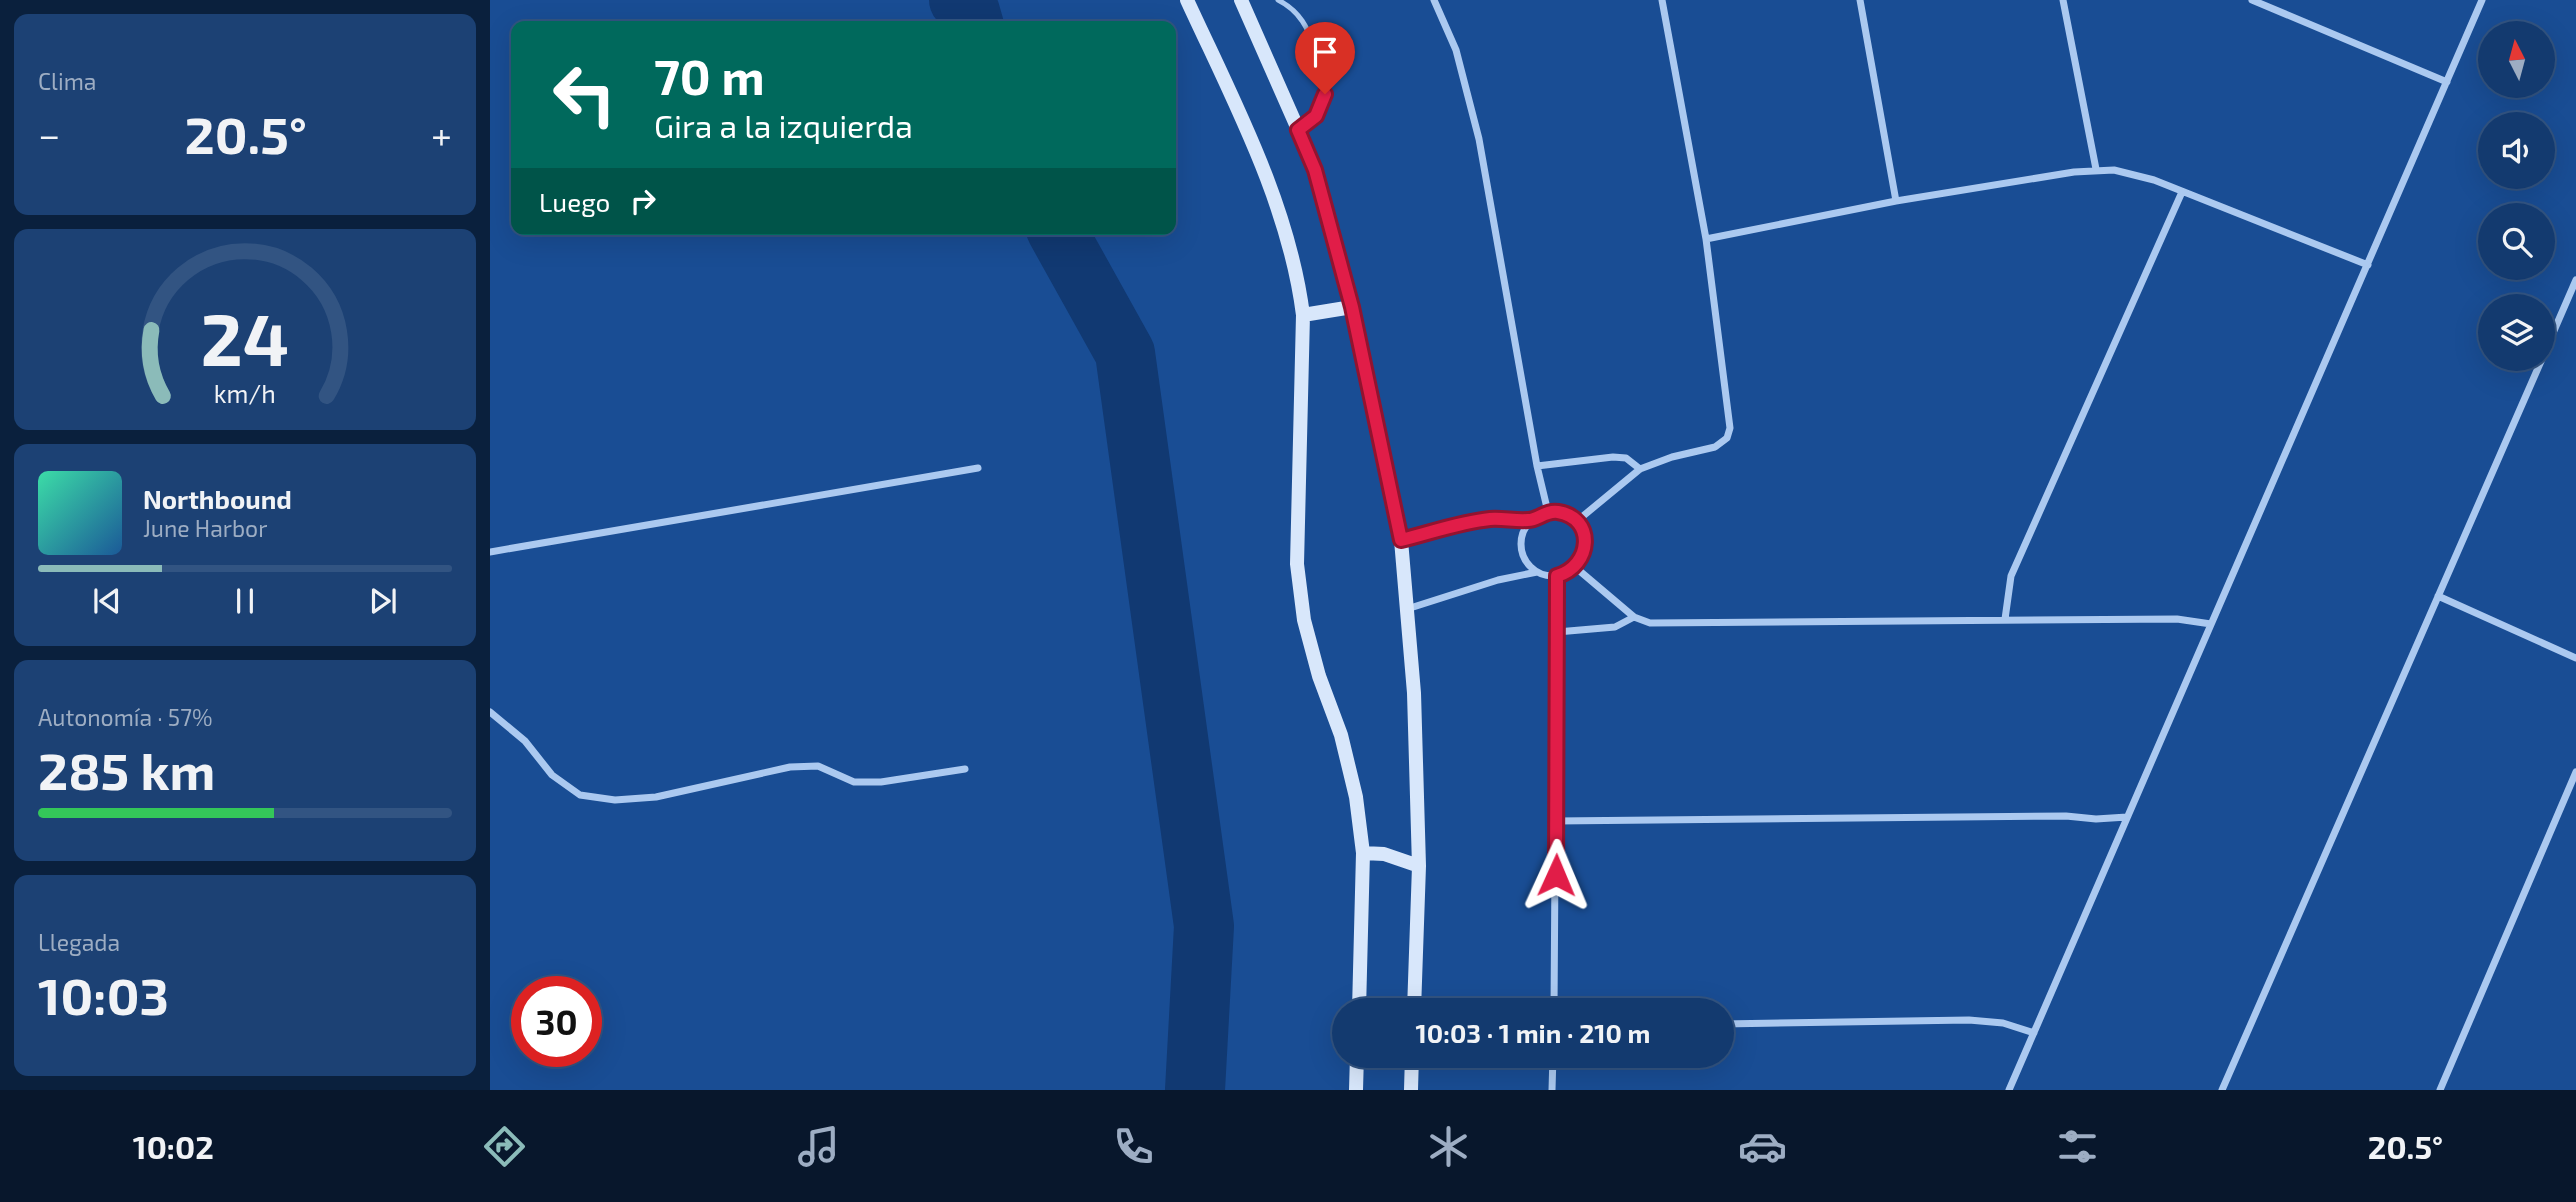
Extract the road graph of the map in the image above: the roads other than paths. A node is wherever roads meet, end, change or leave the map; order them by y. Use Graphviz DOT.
graph roads {
  1 [pos="1187,0"];
  2 [pos="1241,0"];
  3 [pos="1278,0"];
  4 [pos="1662,0"];
  5 [pos="1860,0"];
  6 [pos="2063,0"];
  7 [pos="2252,0"];
  8 [pos="2482,0"];
  9 [pos="1437,1"];
  10 [pos="2447,82"];
  11 [pos="1298,130"];
  12 [pos="2096,169"];
  13 [pos="2182,192"];
  14 [pos="1896,201"];
  15 [pos="1706,239"];
  16 [pos="2368,265"];
  17 [pos="2576,280"];
  18 [pos="1352,307"];
  19 [pos="1303,315"];
  20 [pos="2555,328"];
  21 [pos="2536,371"];
  22 [pos="1537,466"];
  23 [pos="978,468"];
  24 [pos="1640,469"];
  25 [pos="1548,512"];
  26 [pos="1530,521"];
  27 [pos="1577,521"];
  28 [pos="1401,540"];
  29 [pos="490,552"];
  30 [pos="1575,567"];
  31 [pos="1538,572"];
  32 [pos="1557,576"];
  33 [pos="2438,596"];
  34 [pos="1407,609"];
  35 [pos="1634,617"];
  36 [pos="2005,619"];
  37 [pos="2211,624"];
  38 [pos="1557,632"];
  39 [pos="2576,658"];
  40 [pos="490,712"];
  41 [pos="965,769"];
  42 [pos="2576,772"];
  43 [pos="2127,817"];
  44 [pos="1556,821"];
  45 [pos="1363,853"];
  46 [pos="1419,866"];
  47 [pos="1359,998"];
  48 [pos="1414,998"];
  49 [pos="1554,998"];
  50 [pos="1734,1024"];
  51 [pos="2034,1033"];
  52 [pos="1357,1068"];
  53 [pos="1412,1068"];
  54 [pos="1553,1068"];
  55 [pos="1356,1090"];
  56 [pos="1411,1090"];
  57 [pos="1552,1090"];
  58 [pos="2009,1090"];
  59 [pos="2222,1090"];
  60 [pos="2440,1090"];
  1 -- 19 [label="street"];
  2 -- 11 [label="street"];
  3 -- 11 [label="lane"];
  4 -- 15 [label="street"];
  5 -- 14 [label="street"];
  6 -- 12 [label="street"];
  7 -- 10 [label="street"];
  8 -- 10 [label="street"];
  9 -- 22 [label="street"];
  10 -- 16 [label="street"];
  11 -- 18 [label="street"];
  12 -- 13 [label="street"];
  12 -- 14 [label="street"];
  13 -- 16 [label="street"];
  13 -- 36 [label="street"];
  14 -- 15 [label="street"];
  15 -- 24 [label="street"];
  16 -- 37 [label="street"];
  17 -- 20 [label="street"];
  18 -- 19 [label="street"];
  18 -- 28 [label="street"];
  19 -- 45 [label="street"];
  21 -- 33 [label="street"];
  22 -- 24 [label="street"];
  22 -- 25 [label="street"];
  23 -- 29 [label="street"];
  24 -- 27 [label="street"];
  25 -- 26 [label="street"];
  25 -- 27 [label="street"];
  26 -- 28 [label="street"];
  26 -- 31 [label="street"];
  27 -- 30 [label="street"];
  28 -- 34 [label="street"];
  30 -- 32 [label="street"];
  30 -- 35 [label="street"];
  31 -- 32 [label="street"];
  31 -- 34 [label="street"];
  32 -- 38 [label="street"];
  33 -- 39 [label="street"];
  33 -- 59 [label="street"];
  34 -- 46 [label="street"];
  35 -- 36 [label="street"];
  35 -- 38 [label="street"];
  36 -- 37 [label="street"];
  37 -- 43 [label="street"];
  38 -- 44 [label="street"];
  40 -- 41 [label="street"];
  42 -- 60 [label="street"];
  43 -- 44 [label="street"];
  43 -- 51 [label="street"];
  44 -- 49 [label="street"];
  45 -- 46 [label="street"];
  45 -- 47 [label="street"];
  46 -- 48 [label="street"];
  50 -- 51 [label="street"];
  51 -- 58 [label="street"];
  52 -- 55 [label="street"];
  53 -- 56 [label="street"];
  54 -- 57 [label="street"];
}
